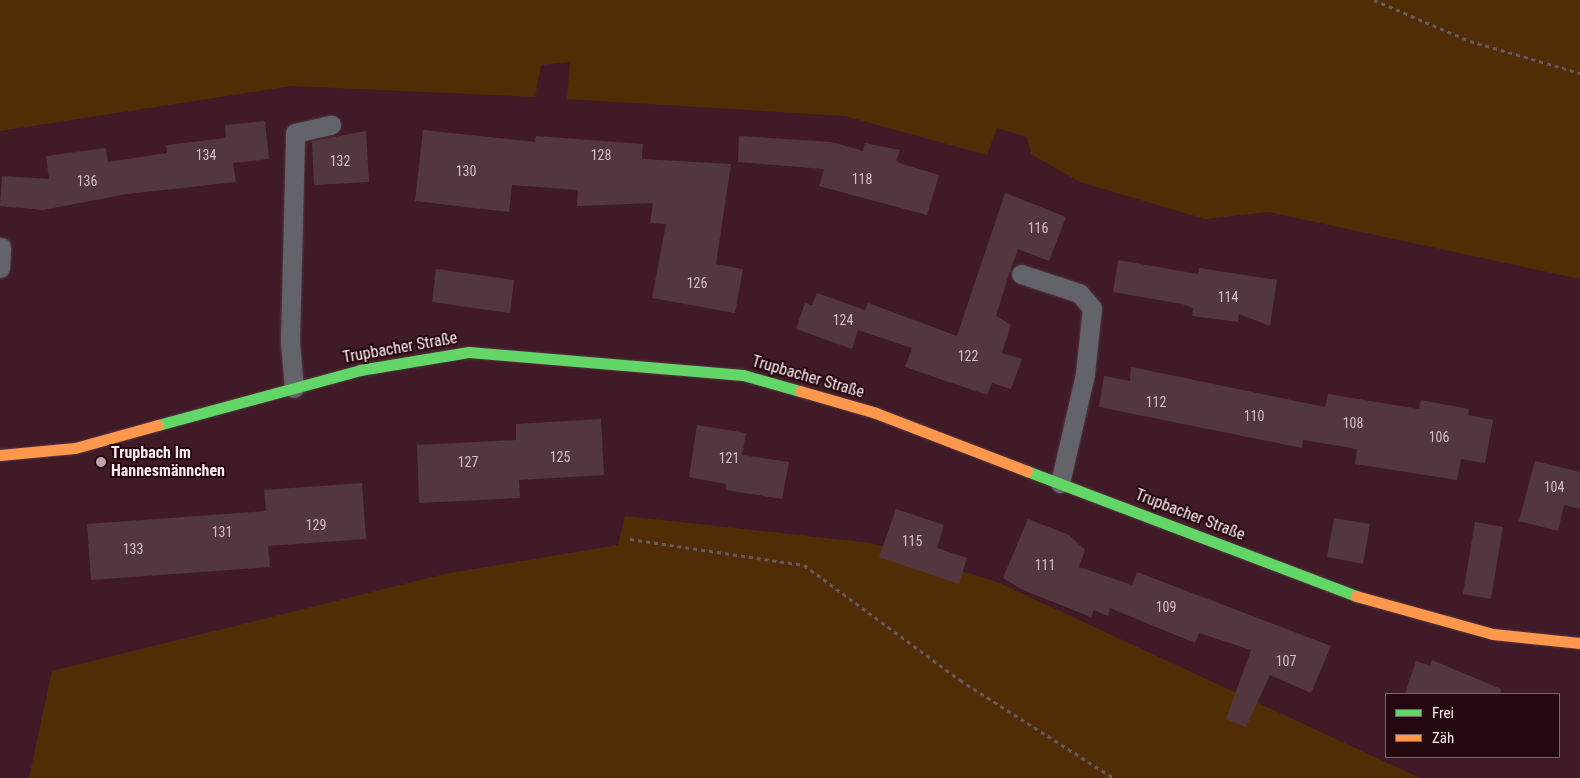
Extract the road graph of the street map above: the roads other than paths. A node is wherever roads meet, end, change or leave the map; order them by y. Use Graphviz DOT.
graph roads {
  1 [pos="331,126"];
  2 [pos="2,247"];
  3 [pos="0,268"];
  4 [pos="1021,274"];
  5 [pos="294,388"];
  6 [pos="0,455"];
  7 [pos="1060,483"];
  8 [pos="1580,643"];
  1 -- 5 [label="lane"];
  2 -- 3 [label="lane"];
  4 -- 7 [label="lane"];
  5 -- 6 [label="street, Trupbacher Straße"];
  5 -- 7 [label="street, Trupbacher Straße"];
  7 -- 8 [label="street, Trupbacher Straße"];
}
